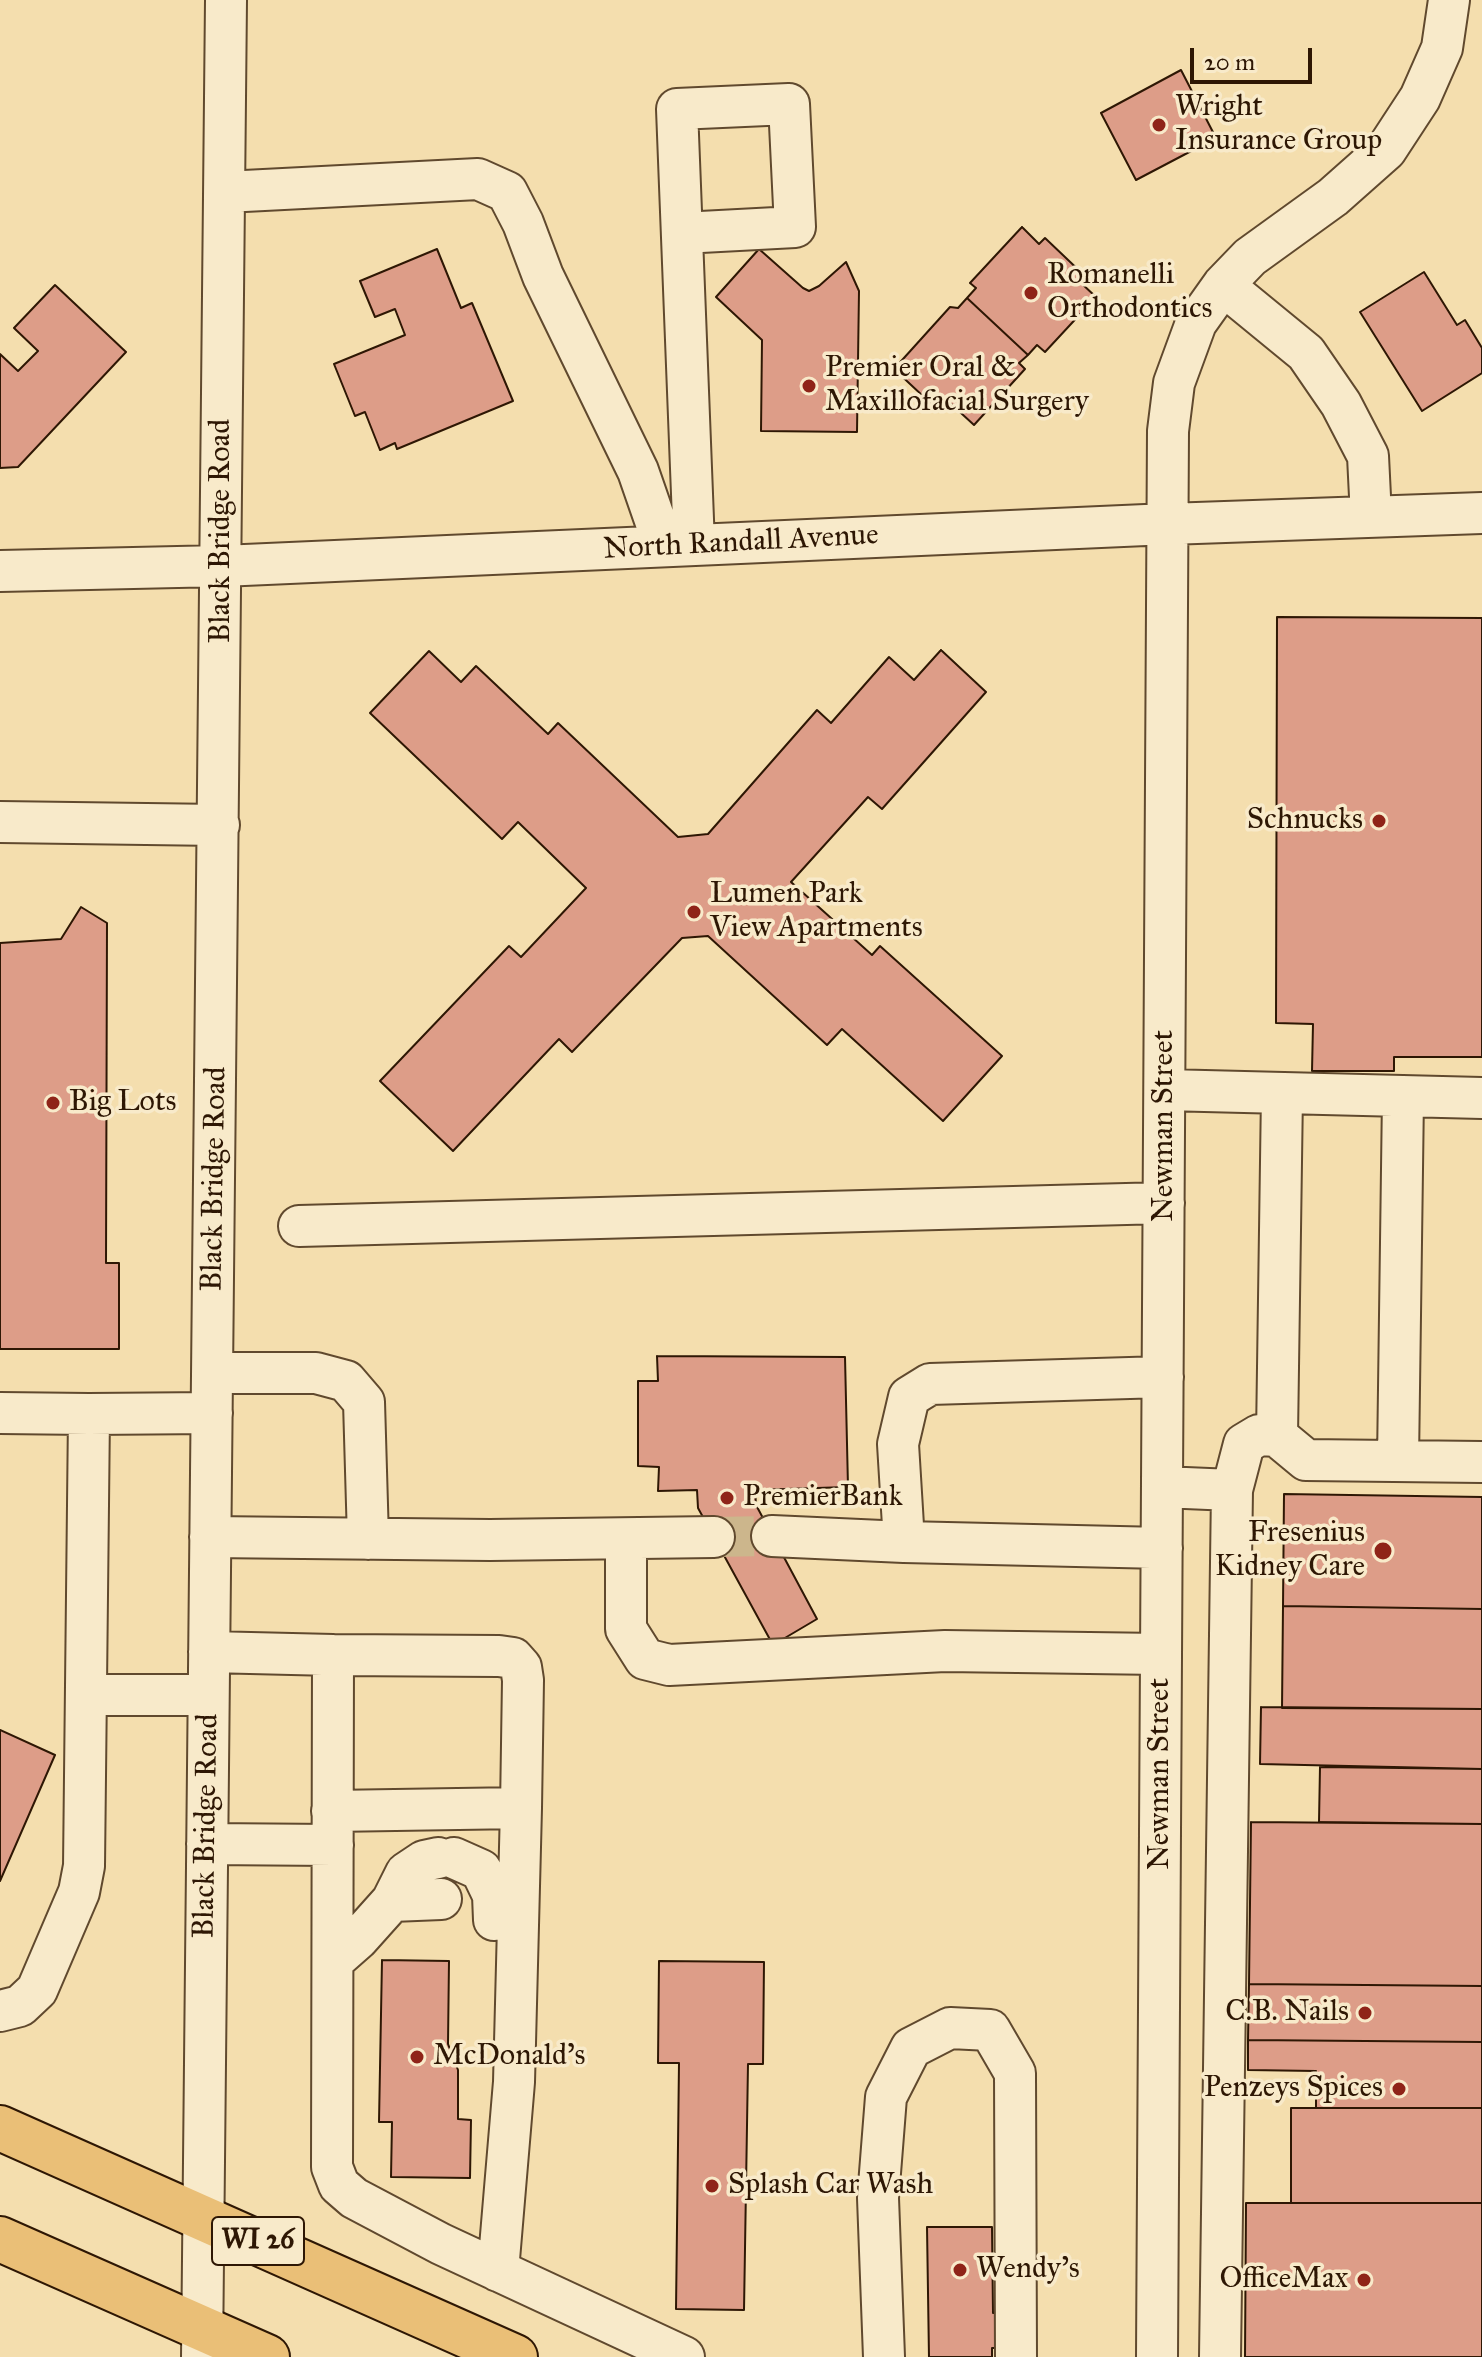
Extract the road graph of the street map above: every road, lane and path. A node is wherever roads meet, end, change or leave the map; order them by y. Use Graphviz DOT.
graph roads {
  1 [pos="226,0"];
  2 [pos="1449,0"];
  3 [pos="225,192"];
  4 [pos="682,233"];
  5 [pos="1223,285"];
  6 [pos="1482,513"];
  7 [pos="1371,517"];
  8 [pos="1168,524"];
  9 [pos="679,546"];
  10 [pos="222,566"];
  11 [pos="0,571"];
  12 [pos="0,822"];
  13 [pos="219,825"];
  14 [pos="1165,1090"];
  15 [pos="1282,1093"];
  16 [pos="1403,1096"];
  17 [pos="1482,1098"];
  18 [pos="1164,1203"];
  19 [pos="299,1226"];
  20 [pos="213,1373"];
  21 [pos="1163,1377"];
  22 [pos="0,1413"];
  23 [pos="212,1413"];
  24 [pos="89,1414"];
  25 [pos="1277,1436"];
  26 [pos="1398,1461"];
  27 [pos="1482,1462"];
  28 [pos="1162,1487"];
  29 [pos="1232,1490"];
  30 [pos="772,1536"];
  31 [pos="210,1537"];
  32 [pos="714,1537"];
  33 [pos="368,1539"];
  34 [pos="626,1539"];
  35 [pos="904,1542"];
  36 [pos="1162,1548"];
  37 [pos="209,1652"];
  38 [pos="1161,1654"];
  39 [pos="333,1655"];
  40 [pos="87,1695"];
  41 [pos="208,1695"];
  42 [pos="521,1808"];
  43 [pos="333,1828"];
  44 [pos="207,1844"];
  45 [pos="392,1901"];
  46 [pos="506,1928"];
  47 [pos="333,1961"];
  48 [pos="0,2011"];
  49 [pos="0,2128"];
  50 [pos="203,2216"];
  51 [pos="0,2239"];
  52 [pos="498,2271"];
  53 [pos="202,2343"];
  54 [pos="267,2357"];
  55 [pos="515,2357"];
  56 [pos="684,2357"];
  57 [pos="884,2357"];
  58 [pos="1016,2357"];
  59 [pos="1157,2357"];
  60 [pos="1220,2357"];
  1 -- 3 [label="street, Black Bridge Road"];
  2 -- 5 [label="street, Newman Street"];
  3 -- 9 [label="street"];
  3 -- 10 [label="street, Black Bridge Road"];
  4 -- 9 [label="street"];
  5 -- 7 [label="street"];
  5 -- 8 [label="street, Newman Street"];
  6 -- 7 [label="street, North Randall Avenue"];
  7 -- 8 [label="street, North Randall Avenue"];
  8 -- 9 [label="street, North Randall Avenue"];
  8 -- 14 [label="street, Newman Street"];
  9 -- 10 [label="street, North Randall Avenue"];
  10 -- 11 [label="street, North Randall Avenue"];
  10 -- 13 [label="street, Black Bridge Road"];
  12 -- 13 [label="street"];
  13 -- 20 [label="street, Black Bridge Road"];
  14 -- 15 [label="street"];
  14 -- 18 [label="street, Newman Street"];
  15 -- 16 [label="street"];
  15 -- 25 [label="street"];
  16 -- 17 [label="street"];
  16 -- 26 [label="street"];
  18 -- 19 [label="street"];
  18 -- 21 [label="street, Newman Street"];
  20 -- 23 [label="street, Black Bridge Road"];
  20 -- 33 [label="street"];
  21 -- 28 [label="street, Newman Street"];
  21 -- 35 [label="street"];
  22 -- 24 [label="street"];
  23 -- 24 [label="street"];
  23 -- 31 [label="street, Black Bridge Road"];
  24 -- 40 [label="street"];
  25 -- 26 [label="street"];
  25 -- 29 [label="street"];
  26 -- 27 [label="street"];
  28 -- 29 [label="street"];
  28 -- 36 [label="street, Newman Street"];
  29 -- 60 [label="street"];
  30 -- 35 [label="street"];
  31 -- 33 [label="street"];
  31 -- 37 [label="street, Black Bridge Road"];
  32 -- 34 [label="street"];
  33 -- 34 [label="street"];
  34 -- 38 [label="street"];
  35 -- 36 [label="street"];
  36 -- 38 [label="street, Newman Street"];
  37 -- 39 [label="street"];
  37 -- 41 [label="street, Black Bridge Road"];
  38 -- 59 [label="street, Newman Street"];
  39 -- 42 [label="street"];
  39 -- 43 [label="street"];
  40 -- 41 [label="street"];
  40 -- 48 [label="street"];
  41 -- 44 [label="street, Black Bridge Road"];
  42 -- 43 [label="street"];
  42 -- 46 [label="street"];
  43 -- 44 [label="street"];
  43 -- 47 [label="street"];
  44 -- 50 [label="street, Black Bridge Road"];
  45 -- 46 [label="street"];
  45 -- 46 [label="street"];
  45 -- 47 [label="street"];
  46 -- 52 [label="street"];
  47 -- 52 [label="street"];
  49 -- 50 [label="main road, WI 26"];
  50 -- 53 [label="street, Black Bridge Road"];
  50 -- 55 [label="main road, WI 26"];
  51 -- 53 [label="main road"];
  52 -- 56 [label="street"];
  53 -- 54 [label="main road"];
  57 -- 58 [label="street"];
}
